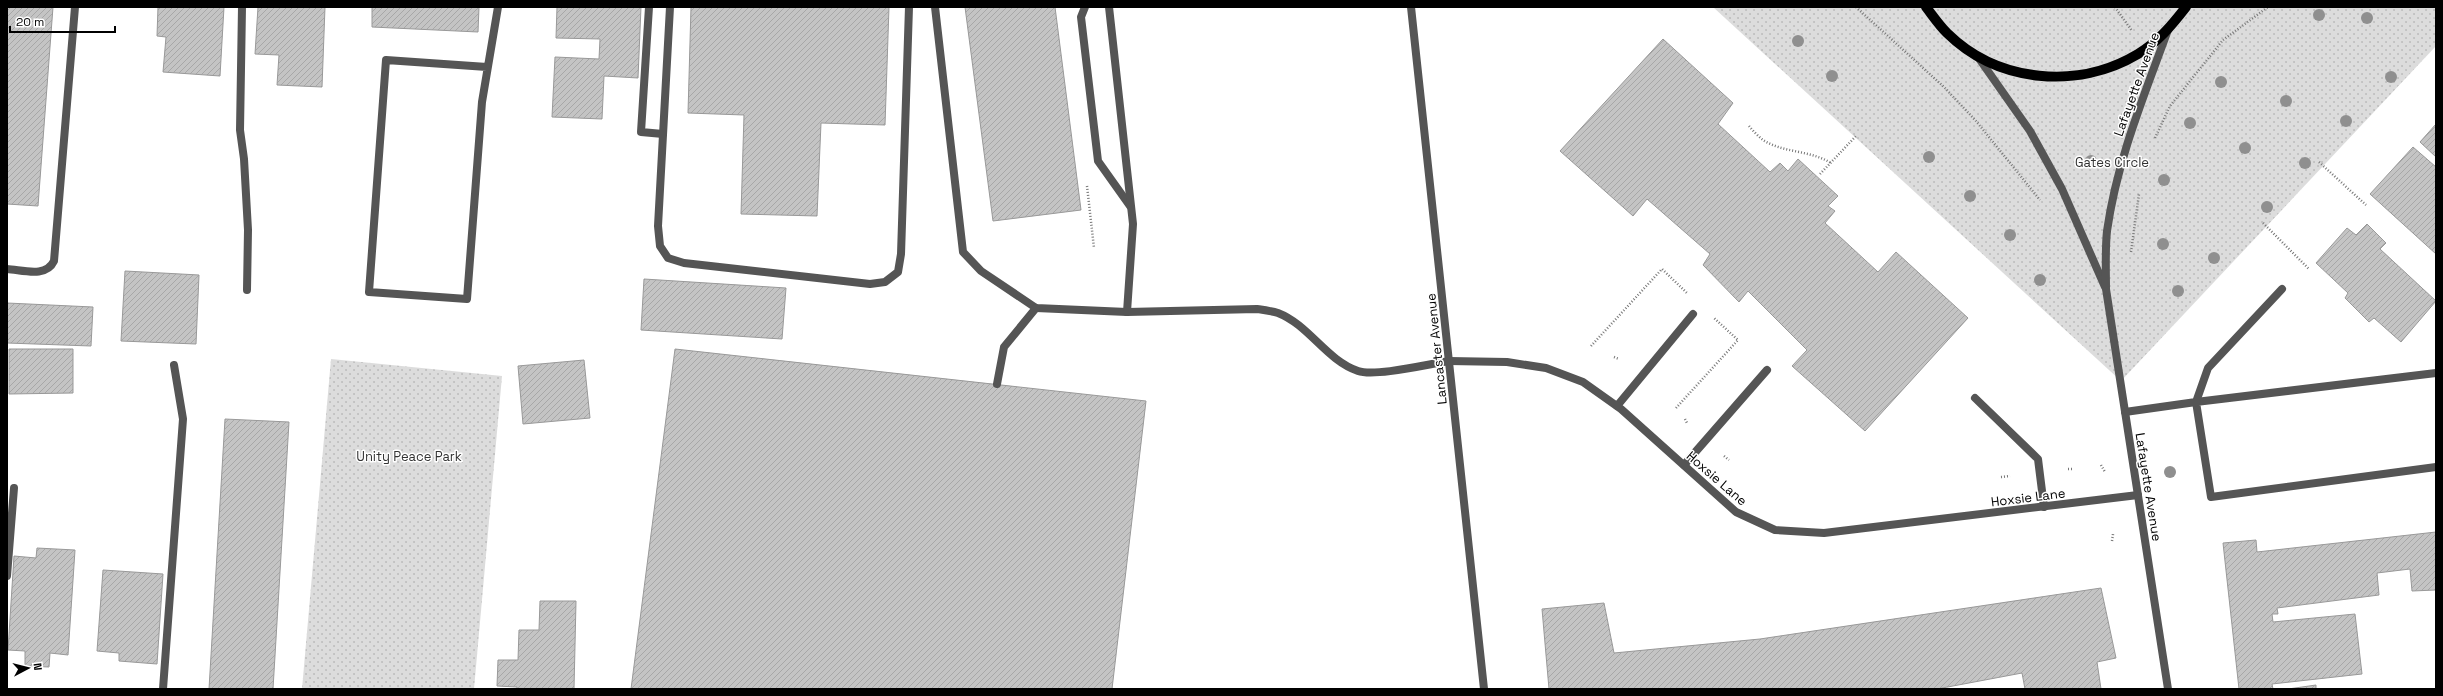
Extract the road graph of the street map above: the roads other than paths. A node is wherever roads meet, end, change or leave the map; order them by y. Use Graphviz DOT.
graph roads {
  1 [pos="74,7"];
  2 [pos="242,7"];
  3 [pos="498,7"];
  4 [pos="648,7"];
  5 [pos="670,7"];
  6 [pos="909,7"];
  7 [pos="934,7"];
  8 [pos="1085,7"];
  9 [pos="1109,7"];
  10 [pos="1411,7"];
  11 [pos="1926,7"];
  12 [pos="2186,7"];
  13 [pos="2169,29"];
  14 [pos="1978,57"];
  15 [pos="487,67"];
  16 [pos="663,134"];
  17 [pos="1131,207"];
  18 [pos="7,269"];
  19 [pos="2106,289"];
  20 [pos="2282,289"];
  21 [pos="247,290"];
  22 [pos="1036,308"];
  23 [pos="1127,312"];
  24 [pos="1693,314"];
  25 [pos="1449,361"];
  26 [pos="174,365"];
  27 [pos="1767,370"];
  28 [pos="2436,372"];
  29 [pos="997,384"];
  30 [pos="1975,398"];
  31 [pos="2196,402"];
  32 [pos="1617,406"];
  33 [pos="2125,412"];
  34 [pos="1684,465"];
  35 [pos="2436,467"];
  36 [pos="14,488"];
  37 [pos="2138,495"];
  38 [pos="2044,507"];
  39 [pos="7,576"];
  40 [pos="163,689"];
  41 [pos="1484,689"];
  42 [pos="2168,689"];
  1 -- 18 [label="street"];
  2 -- 21 [label="street"];
  3 -- 15 [label="street"];
  4 -- 16 [label="street"];
  5 -- 16 [label="street"];
  6 -- 16 [label="street"];
  7 -- 22 [label="street"];
  8 -- 17 [label="street"];
  9 -- 17 [label="street"];
  10 -- 25 [label="street, Lancaster Avenue"];
  11 -- 14 [label="main road"];
  12 -- 13 [label="main road"];
  13 -- 14 [label="main road"];
  13 -- 19 [label="street, Lafayette Avenue"];
  14 -- 19 [label="street, Lafayette Avenue"];
  15 -- 15 [label="street"];
  17 -- 23 [label="street"];
  19 -- 33 [label="street, Lafayette Avenue"];
  20 -- 31 [label="street"];
  22 -- 23 [label="street, Hoxsie Lane"];
  22 -- 29 [label="street"];
  23 -- 25 [label="street, Hoxsie Lane"];
  24 -- 32 [label="street"];
  25 -- 32 [label="street, Hoxsie Lane"];
  25 -- 41 [label="street, Lancaster Avenue"];
  26 -- 40 [label="street"];
  27 -- 34 [label="street"];
  28 -- 31 [label="street"];
  30 -- 38 [label="street"];
  31 -- 33 [label="street"];
  31 -- 35 [label="street"];
  32 -- 34 [label="street, Hoxsie Lane"];
  33 -- 37 [label="street, Lafayette Avenue"];
  34 -- 38 [label="street, Hoxsie Lane"];
  36 -- 39 [label="street"];
  37 -- 38 [label="street, Hoxsie Lane"];
  37 -- 42 [label="street, Lafayette Avenue"];
}
